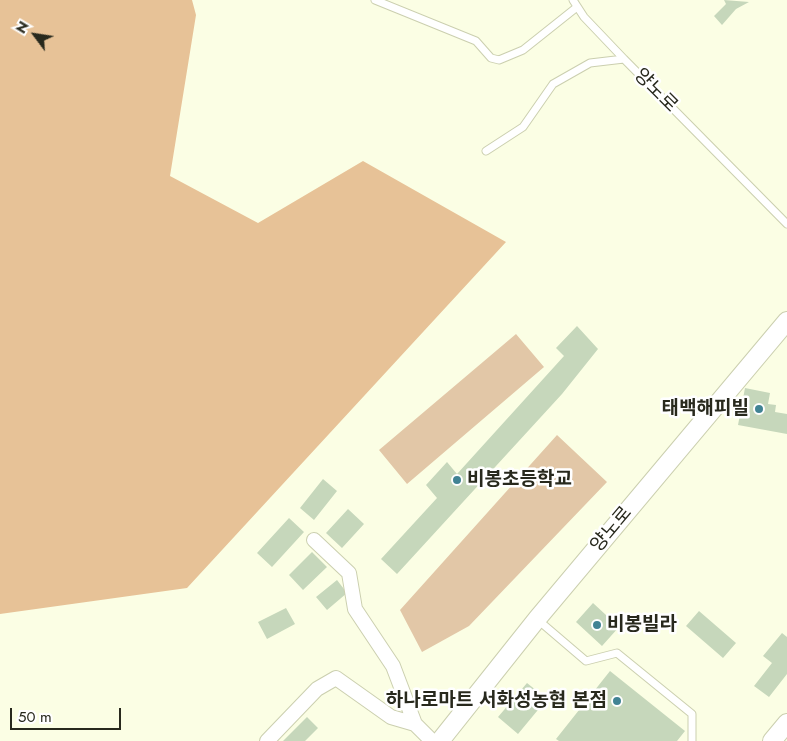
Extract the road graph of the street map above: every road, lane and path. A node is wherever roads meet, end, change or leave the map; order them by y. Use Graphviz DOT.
graph roads {
  1 [pos="375,0"];
  2 [pos="575,4"];
  3 [pos="624,59"];
  4 [pos="486,151"];
  5 [pos="787,224"];
  6 [pos="787,321"];
  7 [pos="314,540"];
  8 [pos="537,619"];
  9 [pos="787,723"];
  10 [pos="416,724"];
  11 [pos="267,741"];
  12 [pos="432,741"];
  13 [pos="440,741"];
  14 [pos="692,741"];
  15 [pos="772,741"];
  1 -- 2 [label="lane"];
  2 -- 3 [label="lane"];
  3 -- 4 [label="lane, 양노로"];
  3 -- 5 [label="lane, 양노로"];
  6 -- 8 [label="street, 양노로"];
  7 -- 10 [label="street"];
  8 -- 13 [label="street, 양노로"];
  8 -- 14 [label="lane"];
  9 -- 15 [label="street"];
  10 -- 11 [label="street"];
  10 -- 12 [label="street"];
}
